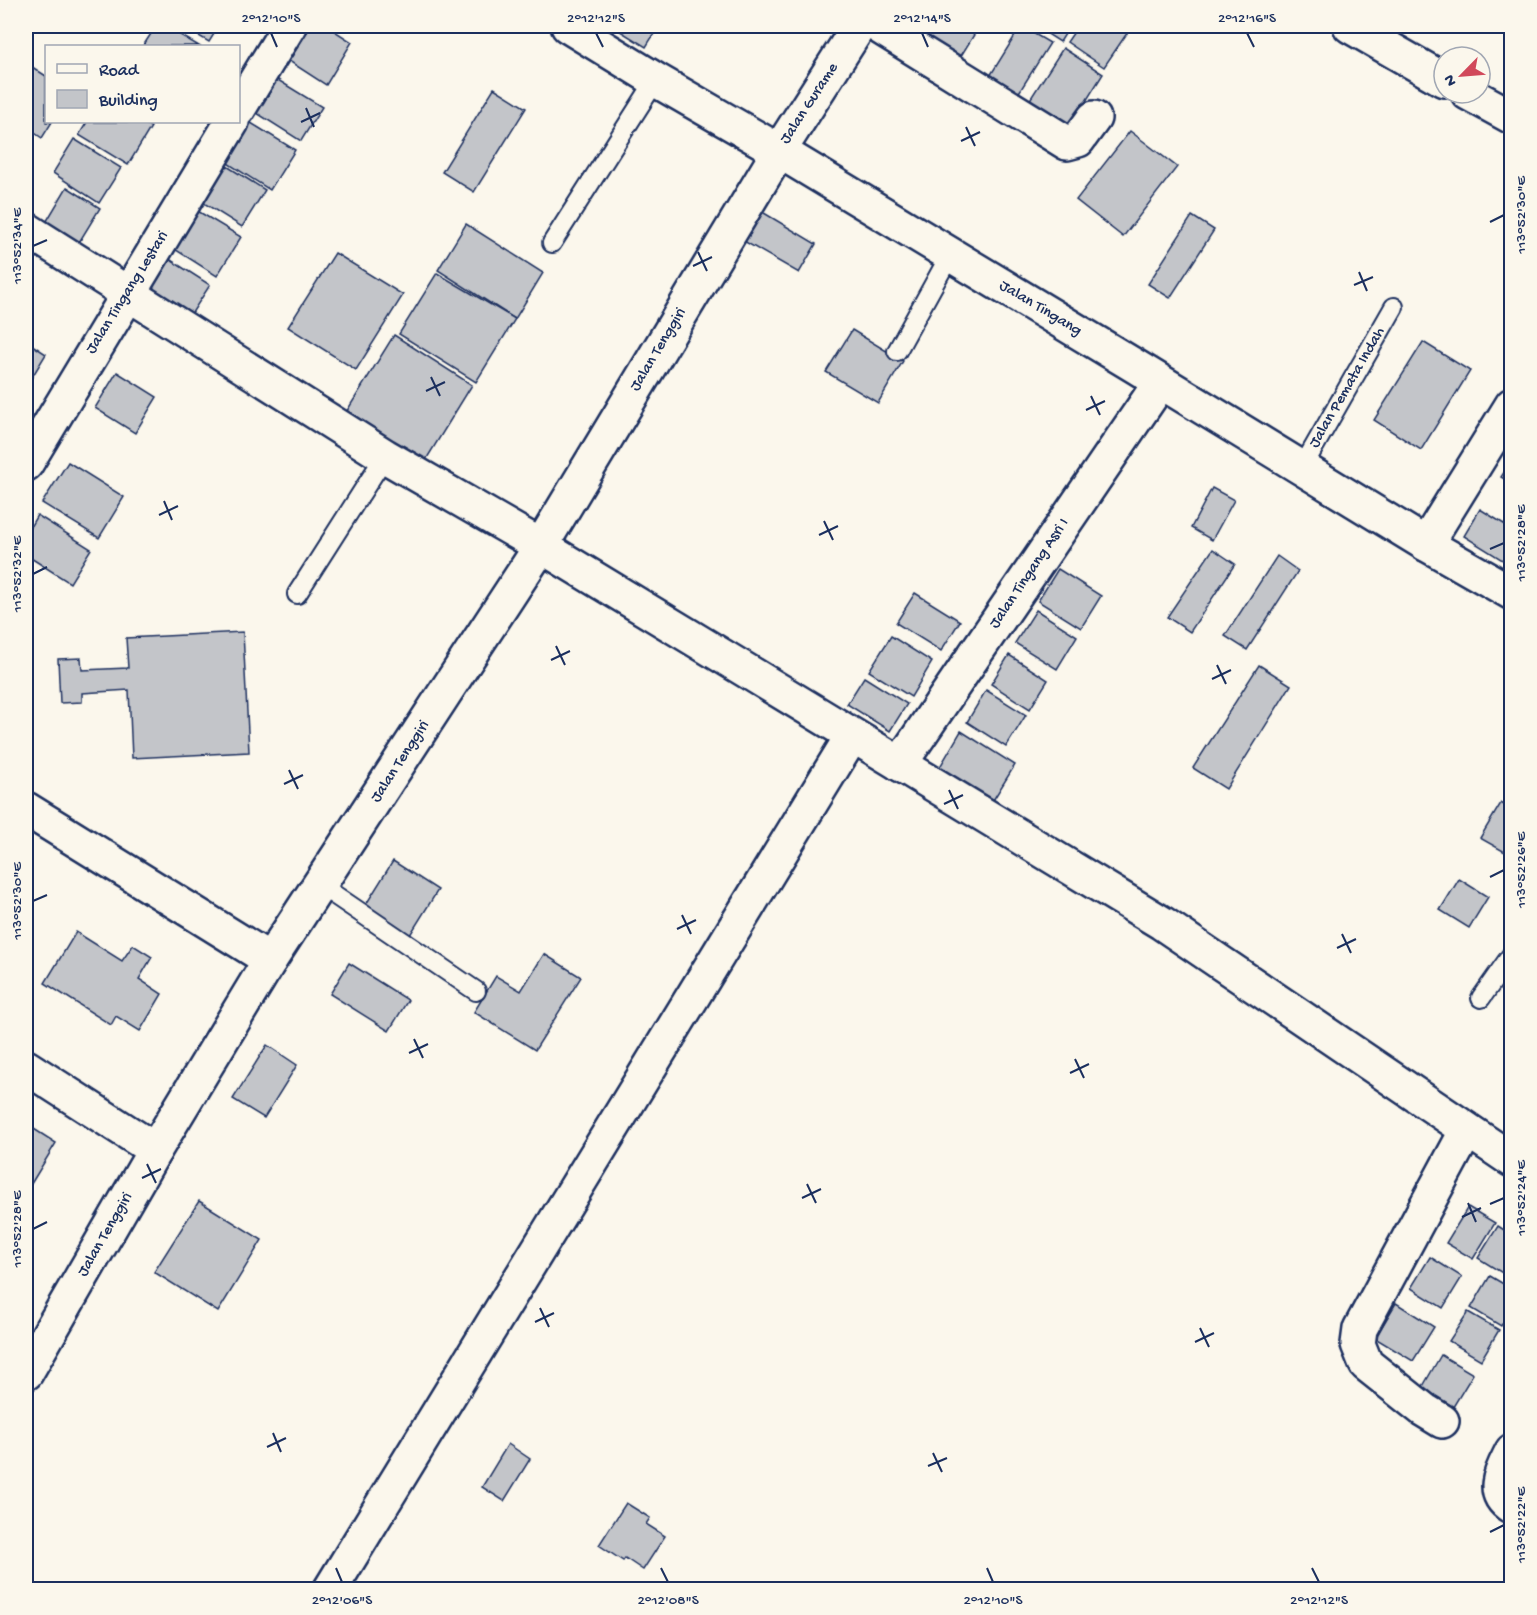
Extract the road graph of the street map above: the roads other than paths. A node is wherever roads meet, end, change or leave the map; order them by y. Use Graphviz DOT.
graph roads {
  1 [pos="289,26"];
  2 [pos="568,26"];
  3 [pos="859,26"];
  4 [pos="878,26"];
  5 [pos="1350,26"];
  6 [pos="1432,73"];
  7 [pos="656,80"];
  8 [pos="1490,105"];
  9 [pos="240,107"];
  10 [pos="1512,117"];
  11 [pos="1094,118"];
  12 [pos="231,123"];
  13 [pos="779,151"];
  14 [pos="26,229"];
  15 [pos="552,243"];
  16 [pos="950,255"];
  17 [pos="129,296"];
  18 [pos="1394,307"];
  19 [pos="897,351"];
  20 [pos="1160,383"];
  21 [pos="1512,405"];
  22 [pos="385,456"];
  23 [pos="26,464"];
  24 [pos="1302,468"];
  25 [pos="1426,544"];
  26 [pos="541,546"];
  27 [pos="1512,593"];
  28 [pos="297,594"];
  29 [pos="852,736"];
  30 [pos="900,764"];
  31 [pos="26,808"];
  32 [pos="320,885"];
  33 [pos="1512,954"];
  34 [pos="270,960"];
  35 [pos="476,991"];
  36 [pos="1481,998"];
  37 [pos="26,1067"];
  38 [pos="1467,1130"];
  39 [pos="156,1150"];
  40 [pos="1512,1160"];
  41 [pos="26,1373"];
  42 [pos="1442,1421"];
  43 [pos="1512,1451"];
  44 [pos="1512,1507"];
  45 [pos="330,1590"];
  1 -- 9 [label="street"];
  2 -- 7 [label="street, Jalan Tingang"];
  3 -- 13 [label="street, Jalan Gurame"];
  4 -- 11 [label="street"];
  5 -- 6 [label="street"];
  7 -- 13 [label="street, Jalan Tingang"];
  7 -- 15 [label="lane"];
  8 -- 10 [label="street"];
  12 -- 17 [label="street, Jalan Tingang Lestari"];
  13 -- 16 [label="street, Jalan Tingang"];
  13 -- 26 [label="street, Jalan Tenggiri"];
  14 -- 17 [label="street"];
  16 -- 19 [label="lane"];
  16 -- 20 [label="street, Jalan Tingang"];
  17 -- 22 [label="street"];
  17 -- 23 [label="street, Jalan Tingang Lestari"];
  18 -- 24 [label="lane, Jalan Pemata Indah"];
  20 -- 24 [label="street, Jalan Tingang"];
  20 -- 30 [label="street, Jalan Tingang Asri I"];
  21 -- 25 [label="street"];
  22 -- 26 [label="street"];
  22 -- 28 [label="lane"];
  24 -- 25 [label="street, Jalan Tingang"];
  25 -- 27 [label="street, Jalan Tingang"];
  26 -- 29 [label="street"];
  26 -- 32 [label="street, Jalan Tenggiri"];
  29 -- 30 [label="street"];
  29 -- 45 [label="street"];
  30 -- 38 [label="street"];
  31 -- 34 [label="street"];
  32 -- 34 [label="street, Jalan Tenggiri"];
  32 -- 35 [label="lane"];
  33 -- 36 [label="lane"];
  34 -- 39 [label="street, Jalan Tenggiri"];
  37 -- 39 [label="street"];
  38 -- 40 [label="street"];
  38 -- 42 [label="street"];
  39 -- 41 [label="street, Jalan Tenggiri"];
  43 -- 44 [label="street"];
}
